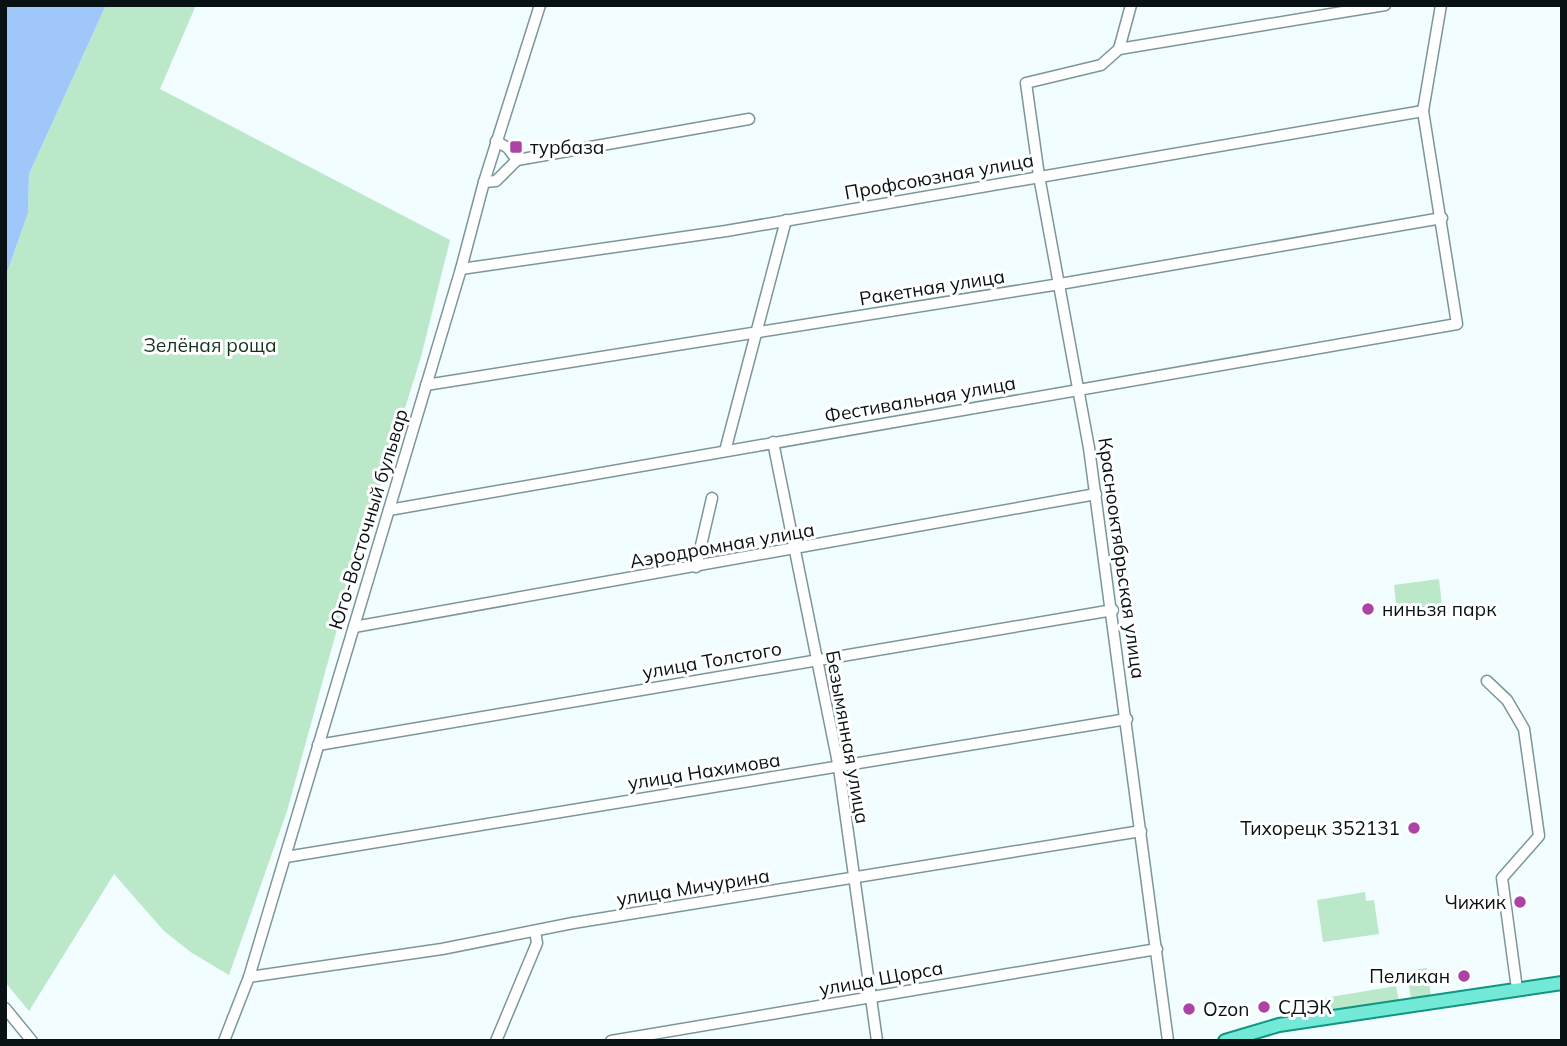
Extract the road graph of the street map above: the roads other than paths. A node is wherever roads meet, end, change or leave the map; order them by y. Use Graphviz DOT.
graph roads {
  1 [pos="540,5"];
  2 [pos="1131,5"];
  3 [pos="1385,5"];
  4 [pos="1441,5"];
  5 [pos="1119,49"];
  6 [pos="1423,111"];
  7 [pos="749,119"];
  8 [pos="496,141"];
  9 [pos="517,160"];
  10 [pos="1040,176"];
  11 [pos="484,182"];
  12 [pos="1442,218"];
  13 [pos="786,220"];
  14 [pos="461,269"];
  15 [pos="1060,284"];
  16 [pos="755,334"];
  17 [pos="426,385"];
  18 [pos="1078,390"];
  19 [pos="773,442"];
  20 [pos="725,451"];
  21 [pos="1096,494"];
  22 [pos="712,498"];
  23 [pos="389,510"];
  24 [pos="796,550"];
  25 [pos="696,567"];
  26 [pos="1113,610"];
  27 [pos="354,627"];
  28 [pos="817,659"];
  29 [pos="1487,681"];
  30 [pos="1127,719"];
  31 [pos="317,745"];
  32 [pos="839,768"];
  33 [pos="1141,831"];
  34 [pos="286,857"];
  35 [pos="853,880"];
  36 [pos="536,931"];
  37 [pos="1157,949"];
  38 [pos="249,977"];
  39 [pos="1562,983"];
  40 [pos="1517,989"];
  41 [pos="870,998"];
  42 [pos="5,1008"];
  43 [pos="1233,1039"];
  44 [pos="32,1041"];
  45 [pos="224,1041"];
  46 [pos="496,1041"];
  47 [pos="611,1041"];
  48 [pos="877,1041"];
  49 [pos="1168,1041"];
  1 -- 8 [label="street, Юго-Восточный бульвар"];
  2 -- 5 [label="street"];
  3 -- 5 [label="street"];
  4 -- 6 [label="street"];
  5 -- 10 [label="street, Краснооктябрьская улица"];
  6 -- 10 [label="street, Профсоюзная улица"];
  6 -- 12 [label="street"];
  7 -- 9 [label="street"];
  8 -- 9 [label="street"];
  8 -- 11 [label="street, Юго-Восточный бульвар"];
  9 -- 11 [label="street"];
  10 -- 13 [label="street, Профсоюзная улица"];
  10 -- 15 [label="street, Краснооктябрьская улица"];
  11 -- 14 [label="street, Юго-Восточный бульвар"];
  12 -- 15 [label="street, Ракетная улица"];
  12 -- 18 [label="street, Фестивальная улица"];
  13 -- 14 [label="street, Профсоюзная улица"];
  13 -- 16 [label="street"];
  14 -- 17 [label="street, Юго-Восточный бульвар"];
  15 -- 16 [label="street, Ракетная улица"];
  15 -- 18 [label="street, Краснооктябрьская улица"];
  16 -- 17 [label="street, Ракетная улица"];
  16 -- 20 [label="street"];
  17 -- 23 [label="street, Юго-Восточный бульвар"];
  18 -- 19 [label="street, Фестивальная улица"];
  18 -- 21 [label="street, Краснооктябрьская улица"];
  19 -- 20 [label="street, Фестивальная улица"];
  19 -- 24 [label="street, Безымянная улица"];
  20 -- 23 [label="street, Фестивальная улица"];
  21 -- 24 [label="street, Аэродромная улица"];
  21 -- 26 [label="street, Краснооктябрьская улица"];
  22 -- 25 [label="street"];
  23 -- 27 [label="street, Юго-Восточный бульвар"];
  24 -- 25 [label="street, Аэродромная улица"];
  24 -- 28 [label="street, Безымянная улица"];
  25 -- 27 [label="street, Аэродромная улица"];
  26 -- 28 [label="street, улица Толстого"];
  26 -- 30 [label="street, Краснооктябрьская улица"];
  27 -- 31 [label="street, Юго-Восточный бульвар"];
  28 -- 31 [label="street, улица Толстого"];
  28 -- 32 [label="street, Безымянная улица"];
  29 -- 40 [label="street"];
  30 -- 32 [label="street, улица Нахимова"];
  30 -- 33 [label="street, Краснооктябрьская улица"];
  31 -- 34 [label="street, Юго-Восточный бульвар"];
  32 -- 34 [label="street, улица Нахимова"];
  32 -- 35 [label="street, Безымянная улица"];
  33 -- 35 [label="street, улица Мичурина"];
  33 -- 37 [label="street, Краснооктябрьская улица"];
  34 -- 38 [label="street, Юго-Восточный бульвар"];
  35 -- 36 [label="street, улица Мичурина"];
  35 -- 41 [label="street, Безымянная улица"];
  36 -- 38 [label="street, улица Мичурина"];
  36 -- 46 [label="street"];
  37 -- 41 [label="street, улица Щорса"];
  37 -- 49 [label="street, Краснооктябрьская улица"];
  38 -- 45 [label="street, Юго-Восточный бульвар"];
  39 -- 40 [label="main road"];
  40 -- 43 [label="main road"];
  41 -- 47 [label="street, улица Щорса"];
  41 -- 48 [label="street, Безымянная улица"];
  42 -- 44 [label="street"];
}
